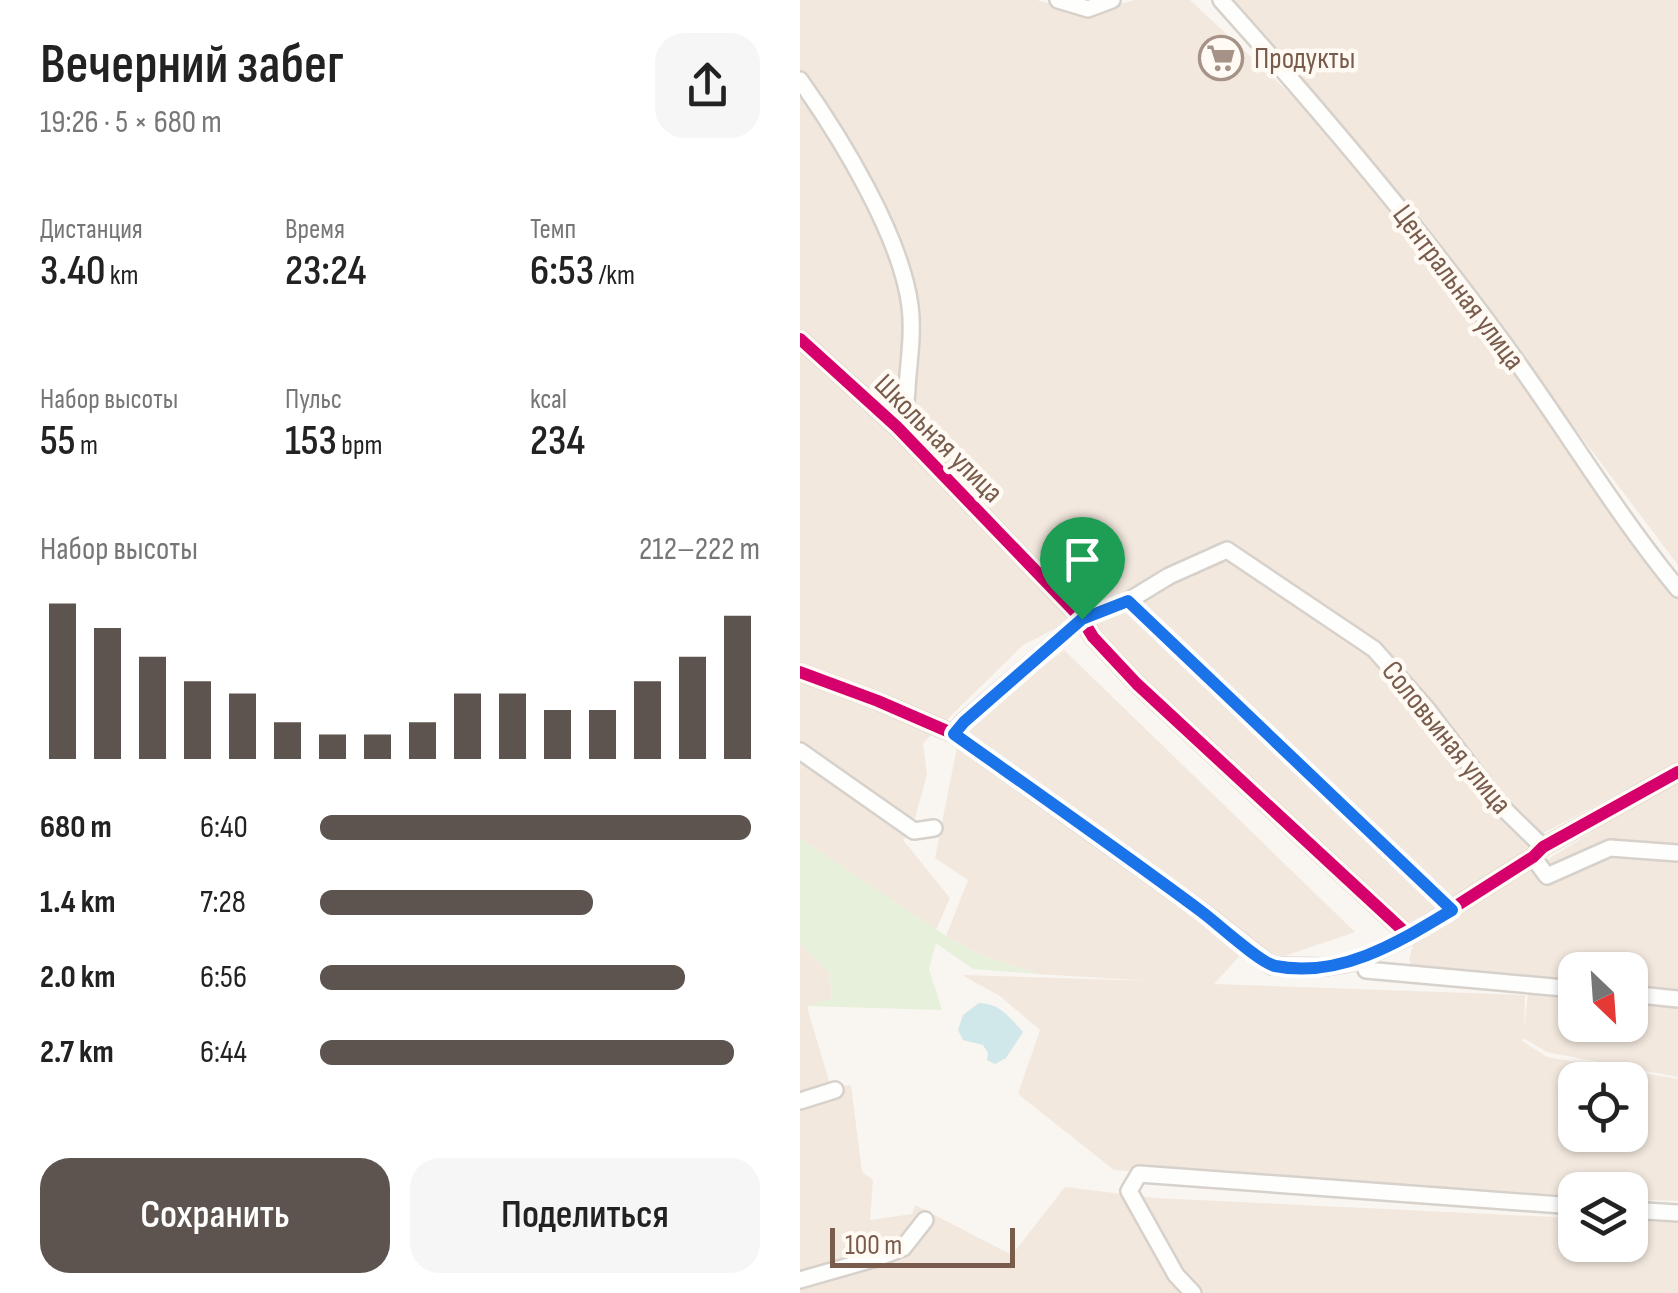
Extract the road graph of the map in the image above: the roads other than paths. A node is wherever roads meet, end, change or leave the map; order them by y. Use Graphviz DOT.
graph roads {
  1 [pos="1058,0"];
  2 [pos="1112,0"];
  3 [pos="1222,0"];
  4 [pos="800,80"];
  5 [pos="800,340"];
  6 [pos="897,427"];
  7 [pos="1678,589"];
  8 [pos="1128,601"];
  9 [pos="1082,619"];
  10 [pos="800,672"];
  11 [pos="954,734"];
  12 [pos="800,751"];
  13 [pos="1678,772"];
  14 [pos="934,828"];
  15 [pos="1538,852"];
  16 [pos="1678,853"];
  17 [pos="1452,910"];
  18 [pos="1409,936"];
  19 [pos="1366,970"];
  20 [pos="1558,988"];
  21 [pos="1648,996"];
  22 [pos="1678,999"];
  23 [pos="835,1090"];
  24 [pos="800,1101"];
  25 [pos="1558,1205"];
  26 [pos="1648,1211"];
  27 [pos="1678,1213"];
  28 [pos="925,1220"];
  29 [pos="800,1280"];
  30 [pos="1193,1293"];
  1 -- 2 [label="street"];
  3 -- 7 [label="street, Центральная улица"];
  4 -- 6 [label="street, Школьная улица"];
  5 -- 6 [label="street, Школьная улица"];
  6 -- 9 [label="street, Школьная улица"];
  8 -- 9 [label="street, Соловьиная улица"];
  8 -- 15 [label="street, Соловьиная улица"];
  8 -- 17 [label="street"];
  9 -- 11 [label="street, Соловьиная улица"];
  9 -- 18 [label="street, Школьная улица"];
  10 -- 11 [label="street"];
  11 -- 18 [label="street"];
  12 -- 14 [label="street"];
  13 -- 15 [label="street"];
  15 -- 16 [label="street"];
  15 -- 17 [label="street"];
  17 -- 18 [label="street"];
  19 -- 20 [label="street"];
  21 -- 22 [label="street"];
  23 -- 24 [label="street"];
  25 -- 30 [label="street"];
  26 -- 27 [label="street"];
  28 -- 29 [label="street"];
}
